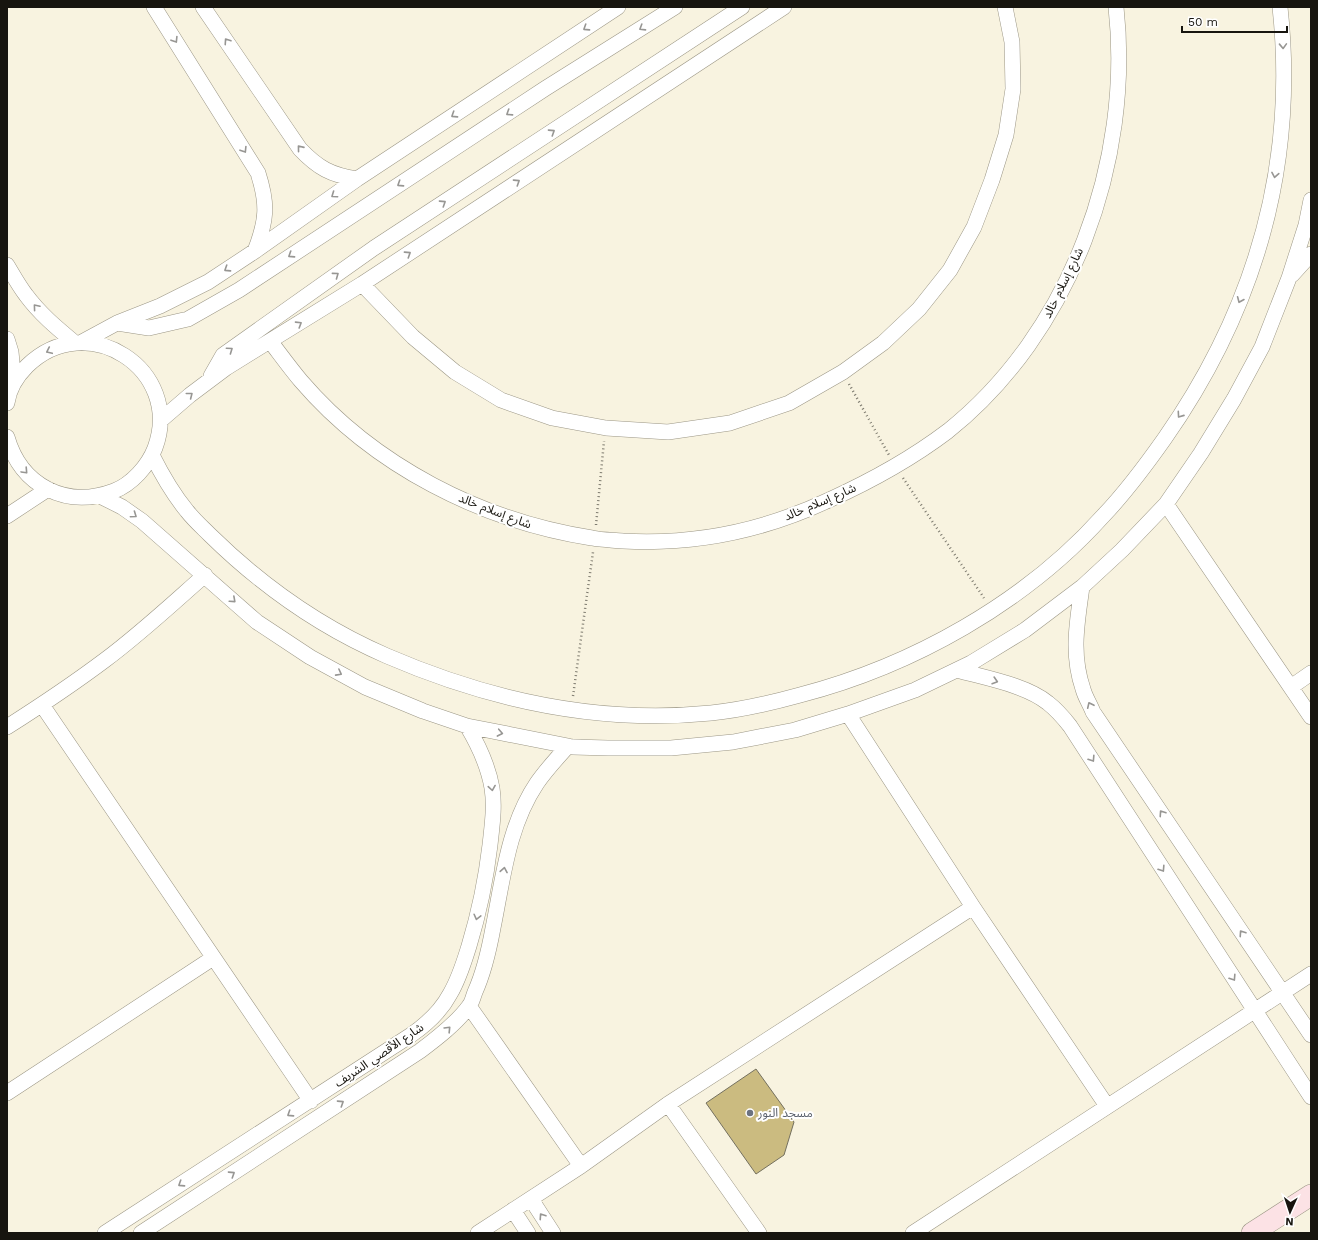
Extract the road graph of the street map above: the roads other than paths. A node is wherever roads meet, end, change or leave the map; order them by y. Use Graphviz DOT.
graph roads {
  1 [pos="154,7"];
  2 [pos="203,7"];
  3 [pos="618,7"];
  4 [pos="675,7"];
  5 [pos="742,7"];
  6 [pos="784,7"];
  7 [pos="1005,7"];
  8 [pos="1116,7"];
  9 [pos="1280,7"];
  10 [pos="357,179"];
  11 [pos="1311,200"];
  12 [pos="256,251"];
  13 [pos="1311,254"];
  14 [pos="7,265"];
  15 [pos="1289,278"];
  16 [pos="362,284"];
  17 [pos="116,323"];
  18 [pos="7,339"];
  19 [pos="270,341"];
  20 [pos="78,343"];
  21 [pos="208,382"];
  22 [pos="14,383"];
  23 [pos="7,403"];
  24 [pos="161,420"];
  25 [pos="7,437"];
  26 [pos="152,455"];
  27 [pos="48,489"];
  28 [pos="100,496"];
  29 [pos="1166,504"];
  30 [pos="25,505"];
  31 [pos="7,506"];
  32 [pos="7,516"];
  33 [pos="205,575"];
  34 [pos="1082,587"];
  35 [pos="957,670"];
  36 [pos="1311,673"];
  37 [pos="1291,687"];
  38 [pos="42,704"];
  39 [pos="848,714"];
  40 [pos="1311,718"];
  41 [pos="467,726"];
  42 [pos="7,727"];
  43 [pos="568,746"];
  44 [pos="973,907"];
  45 [pos="213,958"];
  46 [pos="1311,974"];
  47 [pos="1282,993"];
  48 [pos="470,1006"];
  49 [pos="1254,1011"];
  50 [pos="1311,1035"];
  51 [pos="7,1093"];
  52 [pos="1311,1097"];
  53 [pos="311,1100"];
  54 [pos="668,1104"];
  55 [pos="1107,1106"];
  56 [pos="581,1166"];
  57 [pos="1311,1195"];
  58 [pos="530,1199"];
  59 [pos="513,1210"];
  60 [pos="105,1233"];
  61 [pos="141,1233"];
  62 [pos="478,1233"];
  63 [pos="528,1233"];
  64 [pos="553,1233"];
  65 [pos="759,1233"];
  66 [pos="913,1233"];
  67 [pos="1252,1233"];
  1 -- 12 [label="street, one-way"];
  10 -- 2 [label="street, one-way"];
  3 -- 10 [label="street, one-way"];
  4 -- 17 [label="street, one-way"];
  21 -- 5 [label="street, one-way"];
  16 -- 6 [label="street, one-way"];
  7 -- 16 [label="street"];
  8 -- 19 [label="street, شارع إسلام خالد"];
  9 -- 26 [label="street, one-way"];
  10 -- 12 [label="street, one-way"];
  11 -- 15 [label="street"];
  12 -- 17 [label="street, one-way"];
  13 -- 15 [label="street"];
  20 -- 14 [label="street, one-way"];
  15 -- 29 [label="street"];
  19 -- 16 [label="street, one-way"];
  17 -- 20 [label="street"];
  18 -- 22 [label="street"];
  19 -- 21 [label="street"];
  20 -- 22 [label="street, one-way"];
  20 -- 24 [label="street"];
  24 -- 21 [label="street, one-way"];
  22 -- 23 [label="street"];
  24 -- 26 [label="street"];
  25 -- 27 [label="street, one-way"];
  26 -- 28 [label="street"];
  27 -- 28 [label="street"];
  27 -- 30 [label="street"];
  28 -- 33 [label="street, one-way"];
  29 -- 34 [label="street"];
  29 -- 37 [label="street"];
  30 -- 31 [label="street"];
  30 -- 32 [label="street"];
  33 -- 38 [label="street"];
  33 -- 41 [label="street, one-way"];
  34 -- 35 [label="street"];
  47 -- 34 [label="street, one-way"];
  35 -- 39 [label="street"];
  35 -- 49 [label="street, one-way"];
  36 -- 37 [label="street"];
  37 -- 40 [label="street"];
  38 -- 42 [label="street"];
  38 -- 45 [label="street"];
  39 -- 43 [label="street"];
  39 -- 44 [label="street"];
  41 -- 43 [label="street, one-way"];
  41 -- 53 [label="street, شارع الأقصي الشريف, one-way"];
  48 -- 43 [label="street, شارع الأقصي الشريف, one-way"];
  44 -- 54 [label="street"];
  44 -- 55 [label="street"];
  45 -- 51 [label="street"];
  45 -- 53 [label="street"];
  46 -- 47 [label="street"];
  47 -- 49 [label="street"];
  47 -- 50 [label="street"];
  48 -- 56 [label="street"];
  61 -- 48 [label="street, شارع الأقصي الشريف, one-way"];
  49 -- 52 [label="street"];
  49 -- 55 [label="street"];
  53 -- 60 [label="street, شارع الأقصي الشريف, one-way"];
  54 -- 56 [label="street"];
  54 -- 65 [label="street"];
  55 -- 66 [label="street"];
  56 -- 58 [label="street"];
  57 -- 67 [label="street"];
  58 -- 59 [label="street"];
  64 -- 58 [label="street, one-way"];
  59 -- 62 [label="street"];
  59 -- 63 [label="street"];
}
